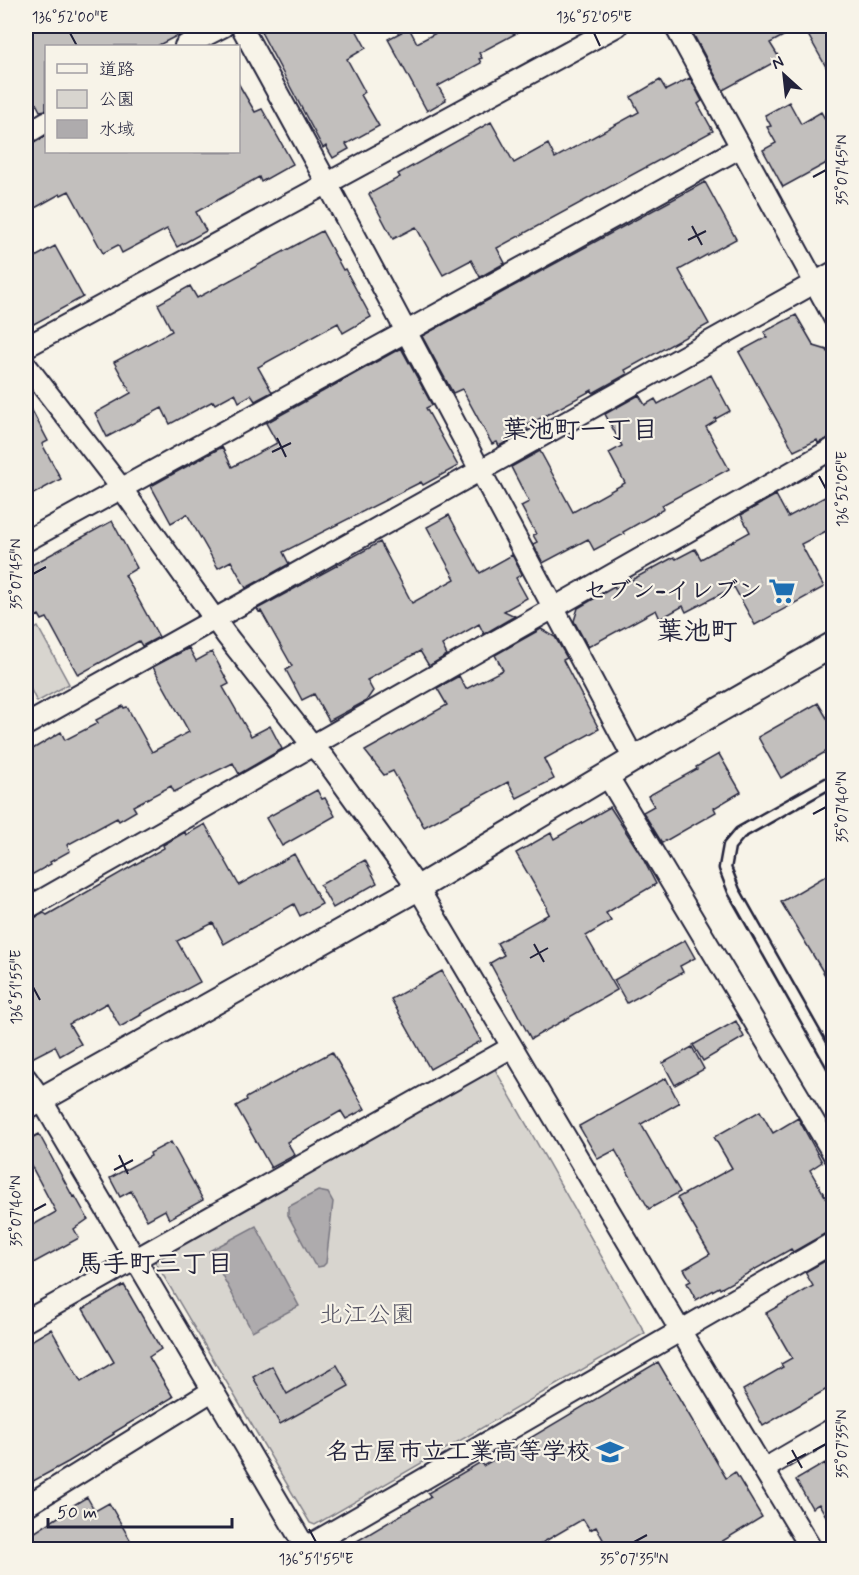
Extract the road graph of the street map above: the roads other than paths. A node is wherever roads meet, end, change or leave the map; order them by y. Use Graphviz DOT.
graph roads {
  1 [pos="224,26"];
  2 [pos="241,26"];
  3 [pos="617,26"];
  4 [pos="675,26"];
  5 [pos="187,45"];
  6 [pos="45,123"];
  7 [pos="26,134"];
  8 [pos="741,147"];
  9 [pos="327,183"];
  10 [pos="834,272"];
  11 [pos="814,282"];
  12 [pos="834,318"];
  13 [pos="406,332"];
  14 [pos="26,347"];
  15 [pos="26,365"];
  16 [pos="834,448"];
  17 [pos="480,470"];
  18 [pos="122,489"];
  19 [pos="26,541"];
  20 [pos="553,607"];
  21 [pos="215,618"];
  22 [pos="834,644"];
  23 [pos="26,725"];
  24 [pos="312,745"];
  25 [pos="634,759"];
  26 [pos="608,775"];
  27 [pos="834,780"];
  28 [pos="418,888"];
  29 [pos="26,909"];
  30 [pos="512,1047"];
  31 [pos="834,1068"];
  32 [pos="26,1078"];
  33 [pos="33,1103"];
  34 [pos="834,1155"];
  35 [pos="834,1242"];
  36 [pos="135,1260"];
  37 [pos="26,1321"];
  38 [pos="680,1330"];
  39 [pos="212,1391"];
  40 [pos="834,1428"];
  41 [pos="764,1469"];
  42 [pos="26,1506"];
  43 [pos="303,1548"];
  44 [pos="812,1550"];
  1 -- 5 [label="street"];
  2 -- 9 [label="street"];
  3 -- 9 [label="street"];
  4 -- 8 [label="street"];
  6 -- 7 [label="street"];
  8 -- 11 [label="street"];
  8 -- 13 [label="street"];
  9 -- 13 [label="street"];
  9 -- 14 [label="street"];
  10 -- 11 [label="street"];
  11 -- 12 [label="street"];
  11 -- 17 [label="street"];
  13 -- 17 [label="street"];
  13 -- 18 [label="street"];
  15 -- 18 [label="street"];
  16 -- 20 [label="street"];
  17 -- 20 [label="street"];
  17 -- 21 [label="street"];
  18 -- 19 [label="street"];
  18 -- 21 [label="street"];
  20 -- 24 [label="street"];
  20 -- 25 [label="street"];
  21 -- 23 [label="street"];
  21 -- 24 [label="street"];
  22 -- 25 [label="street"];
  24 -- 28 [label="street"];
  24 -- 29 [label="street"];
  25 -- 26 [label="street"];
  26 -- 28 [label="street"];
  26 -- 34 [label="street"];
  27 -- 31 [label="lane"];
  28 -- 30 [label="street"];
  28 -- 33 [label="street"];
  30 -- 36 [label="street"];
  30 -- 38 [label="street"];
  32 -- 33 [label="street"];
  33 -- 36 [label="street"];
  35 -- 38 [label="street"];
  36 -- 37 [label="street"];
  36 -- 39 [label="street"];
  38 -- 41 [label="street"];
  38 -- 43 [label="street"];
  39 -- 42 [label="street"];
  39 -- 43 [label="street"];
  40 -- 41 [label="street"];
  41 -- 44 [label="street"];
}
